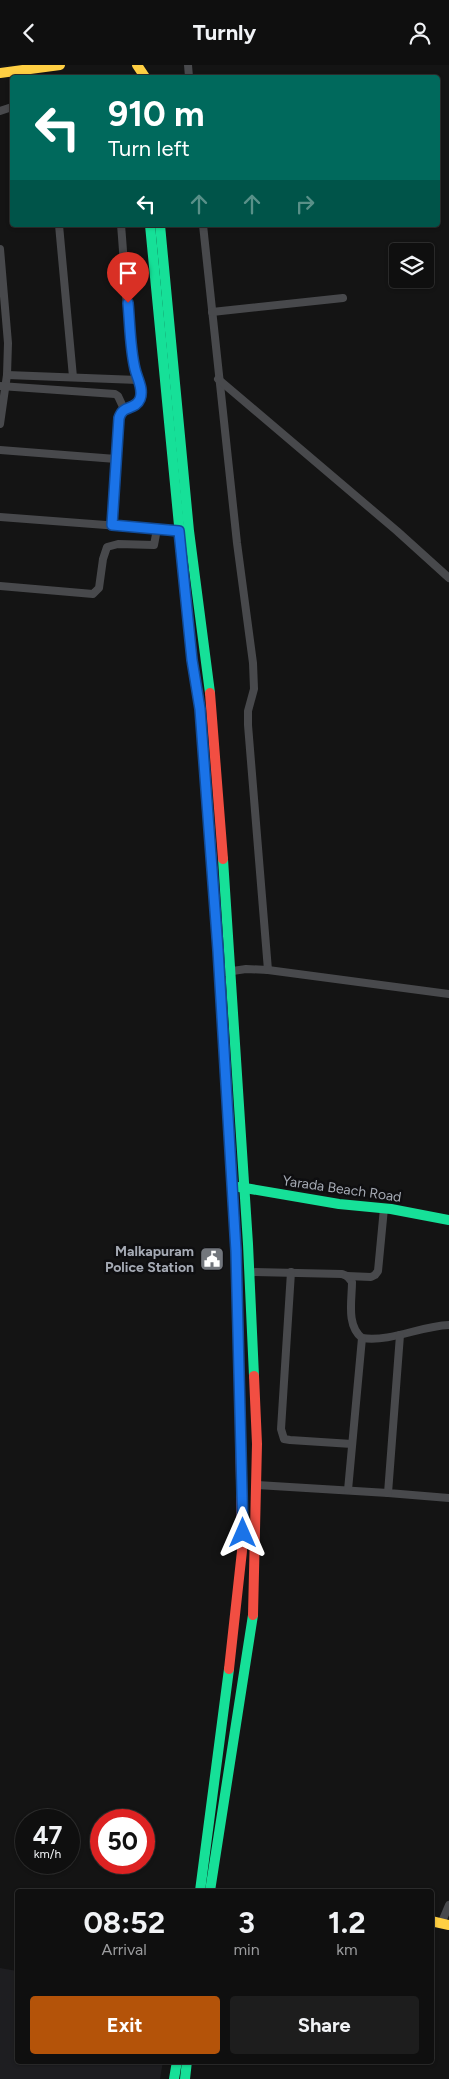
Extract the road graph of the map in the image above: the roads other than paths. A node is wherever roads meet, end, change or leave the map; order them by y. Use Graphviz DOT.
graph roads {
  1 [pos="60,65"];
  2 [pos="13,68"];
  3 [pos="0,73"];
  4 [pos="58,227"];
  5 [pos="121,227"];
  6 [pos="150,227"];
  7 [pos="160,227"];
  8 [pos="203,227"];
  9 [pos="0,249"];
  10 [pos="343,298"];
  11 [pos="212,312"];
  12 [pos="3,314"];
  13 [pos="7,375"];
  14 [pos="73,377"];
  15 [pos="218,379"];
  16 [pos="138,380"];
  17 [pos="2,387"];
  18 [pos="124,409"];
  19 [pos="0,424"];
  20 [pos="0,450"];
  21 [pos="116,459"];
  22 [pos="0,517"];
  23 [pos="112,525"];
  24 [pos="157,529"];
  25 [pos="184,531"];
  26 [pos="449,578"];
  27 [pos="0,586"];
  28 [pos="226,902"];
  29 [pos="214,903"];
  30 [pos="268,970"];
  31 [pos="232,971"];
  32 [pos="220,974"];
  33 [pos="449,994"];
  34 [pos="231,1187"];
  35 [pos="244,1187"];
  36 [pos="384,1208"];
  37 [pos="449,1220"];
  38 [pos="249,1272"];
  39 [pos="291,1272"];
  40 [pos="347,1276"];
  41 [pos="449,1325"];
  42 [pos="400,1335"];
  43 [pos="362,1338"];
  44 [pos="352,1444"];
  45 [pos="257,1485"];
  46 [pos="348,1490"];
  47 [pos="388,1493"];
  48 [pos="449,1498"];
  49 [pos="200,1889"];
  50 [pos="210,1889"];
  51 [pos="449,1905"];
  52 [pos="441,1923"];
  53 [pos="176,2064"];
  54 [pos="188,2064"];
  55 [pos="174,2079"];
  56 [pos="185,2079"];
  1 -- 2 [label="main road"];
  2 -- 3 [label="main road"];
  4 -- 14 [label="street"];
  5 -- 16 [label="street"];
  6 -- 25 [label="main road"];
  7 -- 25 [label="main road"];
  8 -- 11 [label="street"];
  9 -- 12 [label="street"];
  10 -- 11 [label="street"];
  11 -- 15 [label="street"];
  12 -- 13 [label="street"];
  13 -- 14 [label="street"];
  13 -- 17 [label="street"];
  14 -- 16 [label="street"];
  15 -- 26 [label="street"];
  15 -- 30 [label="street"];
  16 -- 18 [label="street"];
  17 -- 18 [label="street"];
  17 -- 19 [label="street"];
  18 -- 21 [label="street"];
  20 -- 21 [label="street"];
  21 -- 23 [label="street"];
  22 -- 23 [label="street"];
  23 -- 24 [label="street"];
  24 -- 25 [label="street"];
  24 -- 27 [label="street"];
  25 -- 28 [label="main road"];
  25 -- 29 [label="main road"];
  28 -- 29 [label="main road"];
  28 -- 31 [label="main road"];
  29 -- 32 [label="main road"];
  30 -- 31 [label="street"];
  30 -- 33 [label="street"];
  31 -- 32 [label="street"];
  31 -- 35 [label="main road"];
  32 -- 34 [label="main road"];
  34 -- 35 [label="main road, Yarada Beach Road"];
  34 -- 49 [label="main road"];
  35 -- 36 [label="main road, Yarada Beach Road"];
  35 -- 38 [label="main road"];
  36 -- 37 [label="main road, Yarada Beach Road"];
  36 -- 40 [label="street"];
  38 -- 39 [label="street"];
  38 -- 45 [label="main road"];
  39 -- 40 [label="street"];
  39 -- 44 [label="street"];
  40 -- 43 [label="street"];
  41 -- 42 [label="street"];
  42 -- 43 [label="street"];
  42 -- 47 [label="street"];
  43 -- 44 [label="street"];
  44 -- 46 [label="street"];
  45 -- 46 [label="street"];
  45 -- 50 [label="main road"];
  46 -- 47 [label="street"];
  47 -- 48 [label="street"];
  51 -- 52 [label="street"];
  53 -- 55 [label="main road"];
  54 -- 56 [label="main road"];
}
